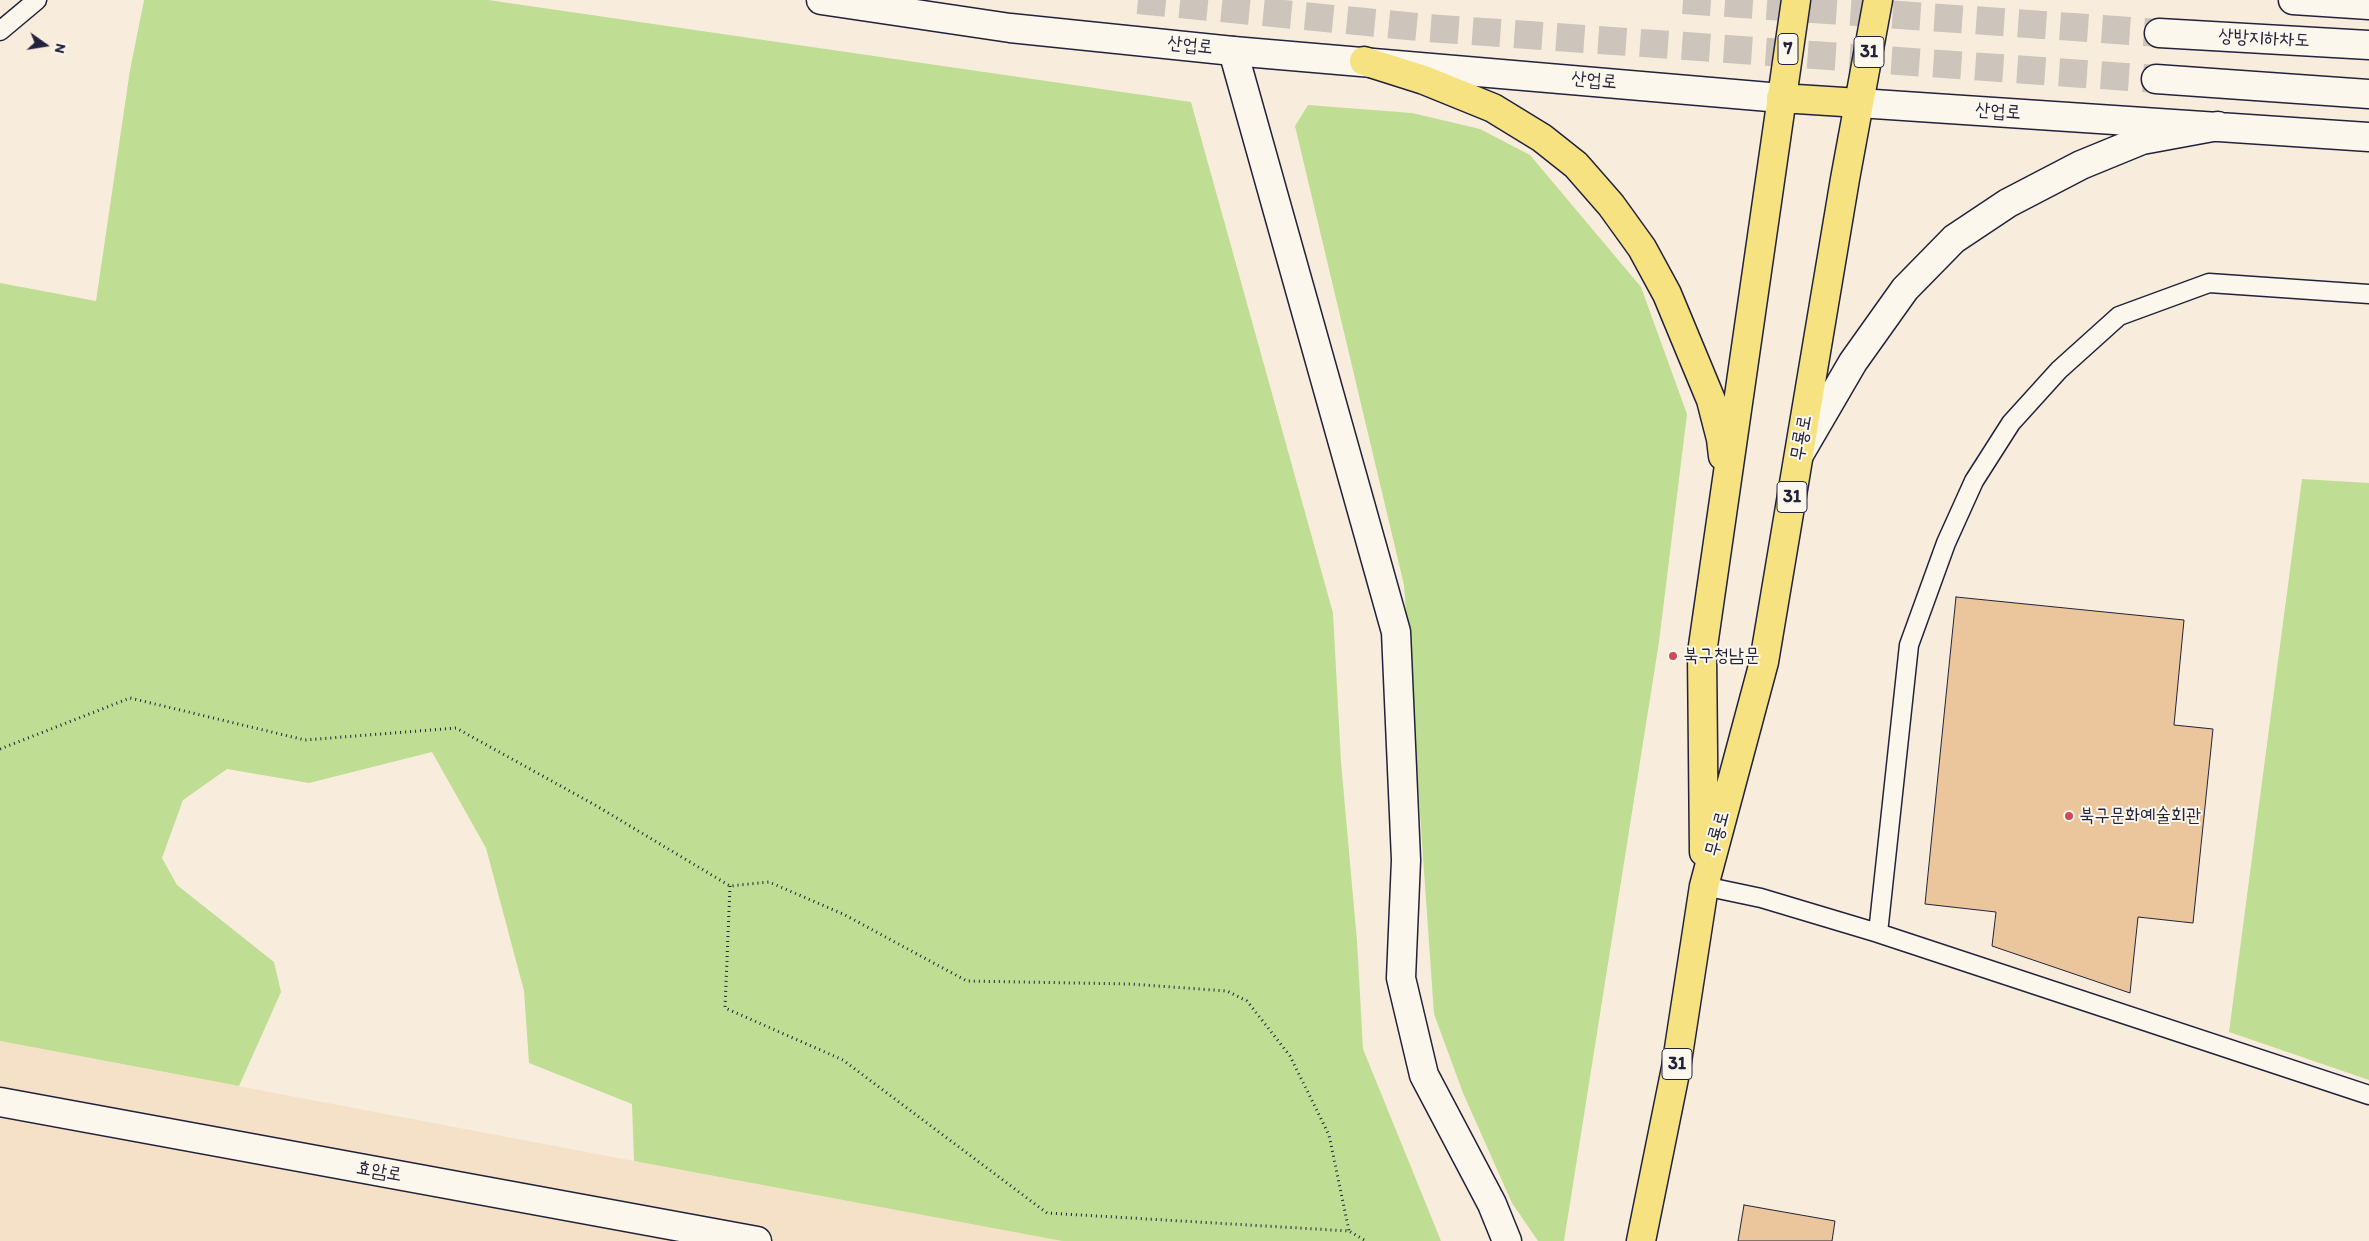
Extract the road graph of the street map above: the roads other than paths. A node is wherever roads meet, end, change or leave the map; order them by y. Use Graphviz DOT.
graph roads {
  1 [pos="37,0"];
  2 [pos="821,0"];
  3 [pos="1796,0"];
  4 [pos="1878,0"];
  5 [pos="2293,0"];
  6 [pos="2369,5"];
  7 [pos="0,31"];
  8 [pos="2159,33"];
  9 [pos="2369,45"];
  10 [pos="1233,50"];
  11 [pos="1364,61"];
  12 [pos="2156,79"];
  13 [pos="2369,94"];
  14 [pos="1781,98"];
  15 [pos="1859,103"];
  16 [pos="2218,126"];
  17 [pos="2369,137"];
  18 [pos="2369,294"];
  19 [pos="1799,454"];
  20 [pos="1726,484"];
  21 [pos="1704,886"];
  22 [pos="1878,933"];
  23 [pos="2369,1095"];
  24 [pos="0,1102"];
  25 [pos="758,1241"];
  26 [pos="1507,1241"];
  27 [pos="1641,1241"];
  1 -- 7 [label="lane"];
  2 -- 10 [label="main road, 산업로"];
  3 -- 14 [label="main road, 7"];
  4 -- 15 [label="main road, 31"];
  5 -- 6 [label="main road"];
  8 -- 9 [label="main road, 상방지하차도"];
  10 -- 11 [label="main road, 산업로"];
  10 -- 26 [label="main road"];
  11 -- 14 [label="main road, 산업로"];
  11 -- 20 [label="main road"];
  12 -- 13 [label="main road"];
  14 -- 15 [label="main road, 산업로"];
  14 -- 20 [label="main road, 무룡로 / 31"];
  15 -- 16 [label="main road, 산업로"];
  15 -- 19 [label="main road, 무룡로 / 31"];
  16 -- 17 [label="main road, 산업로"];
  16 -- 19 [label="main road"];
  18 -- 22 [label="lane"];
  19 -- 21 [label="main road, 무룡로 / 31"];
  20 -- 21 [label="main road, 무룡로 / 31"];
  21 -- 22 [label="lane"];
  21 -- 27 [label="main road, 무룡로 / 31"];
  22 -- 23 [label="lane"];
  24 -- 25 [label="main road, 효암로"];
}
